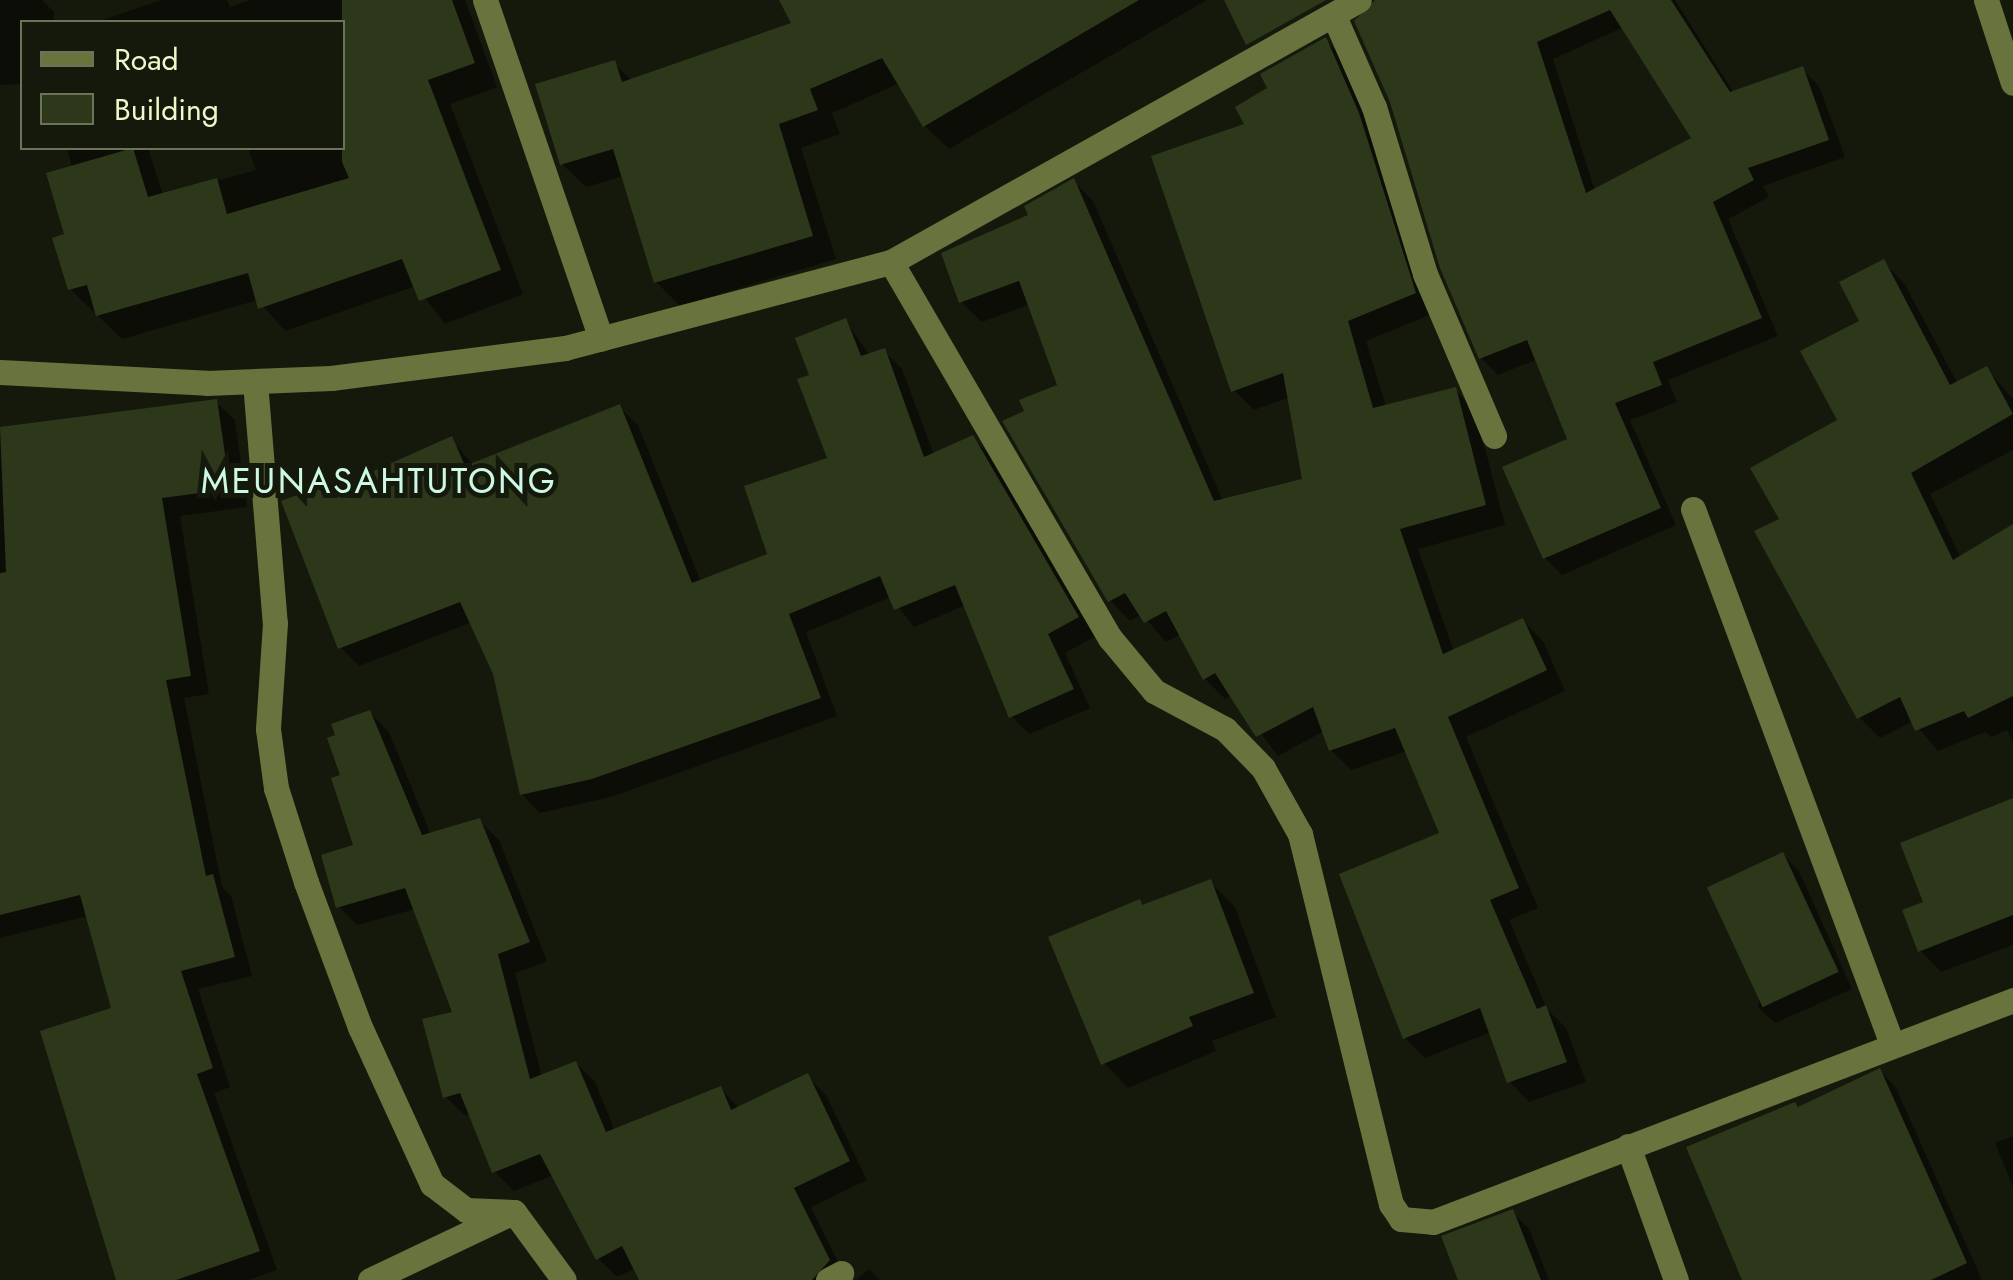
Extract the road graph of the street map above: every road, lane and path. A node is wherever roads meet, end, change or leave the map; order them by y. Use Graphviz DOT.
graph roads {
  1 [pos="485,0"];
  2 [pos="1359,0"];
  3 [pos="1986,0"];
  4 [pos="1334,16"];
  5 [pos="2013,83"];
  6 [pos="891,262"];
  7 [pos="601,339"];
  8 [pos="0,372"];
  9 [pos="255,382"];
  10 [pos="1494,436"];
  11 [pos="1693,509"];
  12 [pos="2013,1000"];
  13 [pos="1892,1044"];
  14 [pos="1628,1146"];
  15 [pos="514,1212"];
  16 [pos="370,1280"];
  17 [pos="564,1280"];
  18 [pos="1676,1280"];
  1 -- 7 [label="street"];
  2 -- 4 [label="street"];
  3 -- 5 [label="street"];
  4 -- 6 [label="street"];
  4 -- 10 [label="street"];
  6 -- 7 [label="street"];
  6 -- 14 [label="street"];
  7 -- 9 [label="street"];
  8 -- 9 [label="street"];
  9 -- 15 [label="street"];
  11 -- 13 [label="street"];
  12 -- 13 [label="street"];
  13 -- 14 [label="street"];
  14 -- 18 [label="street"];
  15 -- 16 [label="street"];
  15 -- 17 [label="street"];
}
